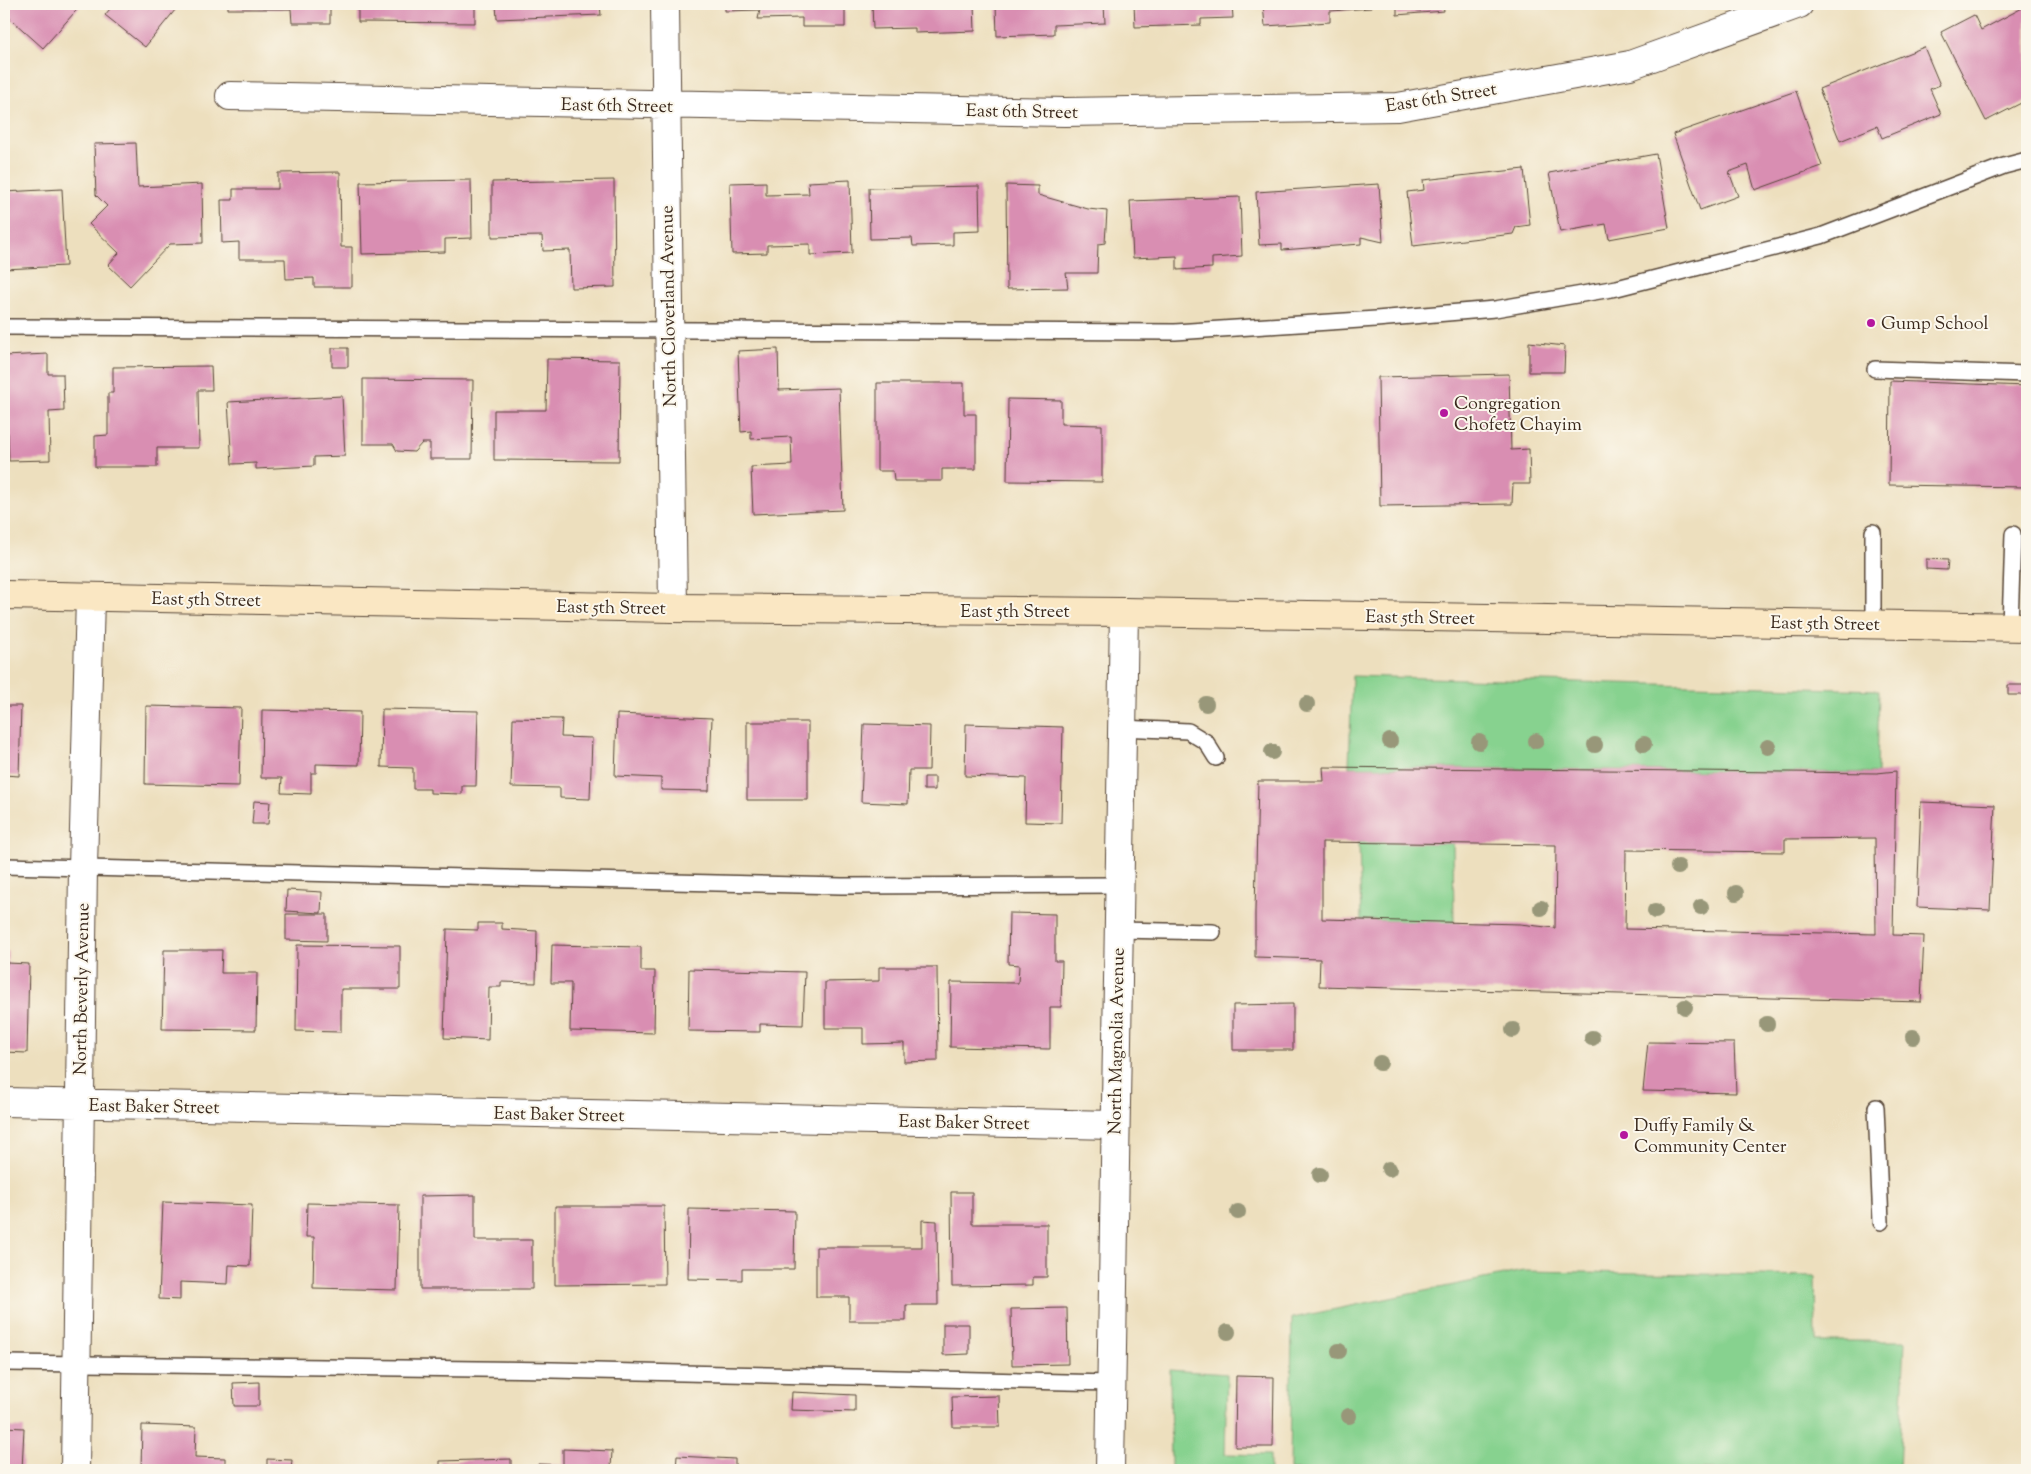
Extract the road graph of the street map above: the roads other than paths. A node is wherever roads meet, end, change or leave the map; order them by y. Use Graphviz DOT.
graph roads {
  1 [pos="665,4"];
  2 [pos="1799,4"];
  3 [pos="230,96"];
  4 [pos="667,106"];
  5 [pos="2027,160"];
  6 [pos="4,327"];
  7 [pos="668,331"];
  8 [pos="1875,369"];
  9 [pos="2027,374"];
  10 [pos="1872,532"];
  11 [pos="2013,534"];
  12 [pos="4,595"];
  13 [pos="90,597"];
  14 [pos="673,608"];
  15 [pos="1124,612"];
  16 [pos="1873,624"];
  17 [pos="2019,626"];
  18 [pos="1121,728"];
  19 [pos="1216,758"];
  20 [pos="4,866"];
  21 [pos="83,868"];
  22 [pos="1118,885"];
  23 [pos="1118,930"];
  24 [pos="1213,932"];
  25 [pos="4,1102"];
  26 [pos="80,1104"];
  27 [pos="1876,1107"];
  28 [pos="1114,1125"];
  29 [pos="1881,1222"];
  30 [pos="4,1362"];
  31 [pos="76,1364"];
  32 [pos="1111,1382"];
  33 [pos="75,1470"];
  34 [pos="1110,1470"];
  1 -- 4 [label="street, North Cloverland Avenue"];
  2 -- 4 [label="street, East 6th Street"];
  3 -- 4 [label="street, East 6th Street"];
  4 -- 7 [label="street, North Cloverland Avenue"];
  5 -- 7 [label="lane"];
  6 -- 7 [label="lane"];
  7 -- 14 [label="street, North Cloverland Avenue"];
  8 -- 9 [label="lane"];
  10 -- 16 [label="lane"];
  11 -- 17 [label="lane"];
  12 -- 13 [label="street, East 5th Street"];
  13 -- 14 [label="street, East 5th Street"];
  13 -- 21 [label="street, North Beverly Avenue"];
  14 -- 15 [label="street, East 5th Street"];
  15 -- 16 [label="street, East 5th Street"];
  15 -- 18 [label="street, North Magnolia Avenue"];
  16 -- 17 [label="street, East 5th Street"];
  18 -- 19 [label="lane"];
  18 -- 22 [label="street, North Magnolia Avenue"];
  20 -- 21 [label="lane"];
  21 -- 22 [label="lane"];
  21 -- 26 [label="street, North Beverly Avenue"];
  22 -- 23 [label="street, North Magnolia Avenue"];
  23 -- 24 [label="lane"];
  23 -- 28 [label="street, North Magnolia Avenue"];
  25 -- 26 [label="street, East Baker Street"];
  26 -- 28 [label="street, East Baker Street"];
  26 -- 31 [label="street, North Beverly Avenue"];
  27 -- 29 [label="lane"];
  28 -- 32 [label="street, North Magnolia Avenue"];
  30 -- 31 [label="lane"];
  31 -- 32 [label="lane"];
  31 -- 33 [label="street, North Beverly Avenue"];
  32 -- 34 [label="street, North Magnolia Avenue"];
}
